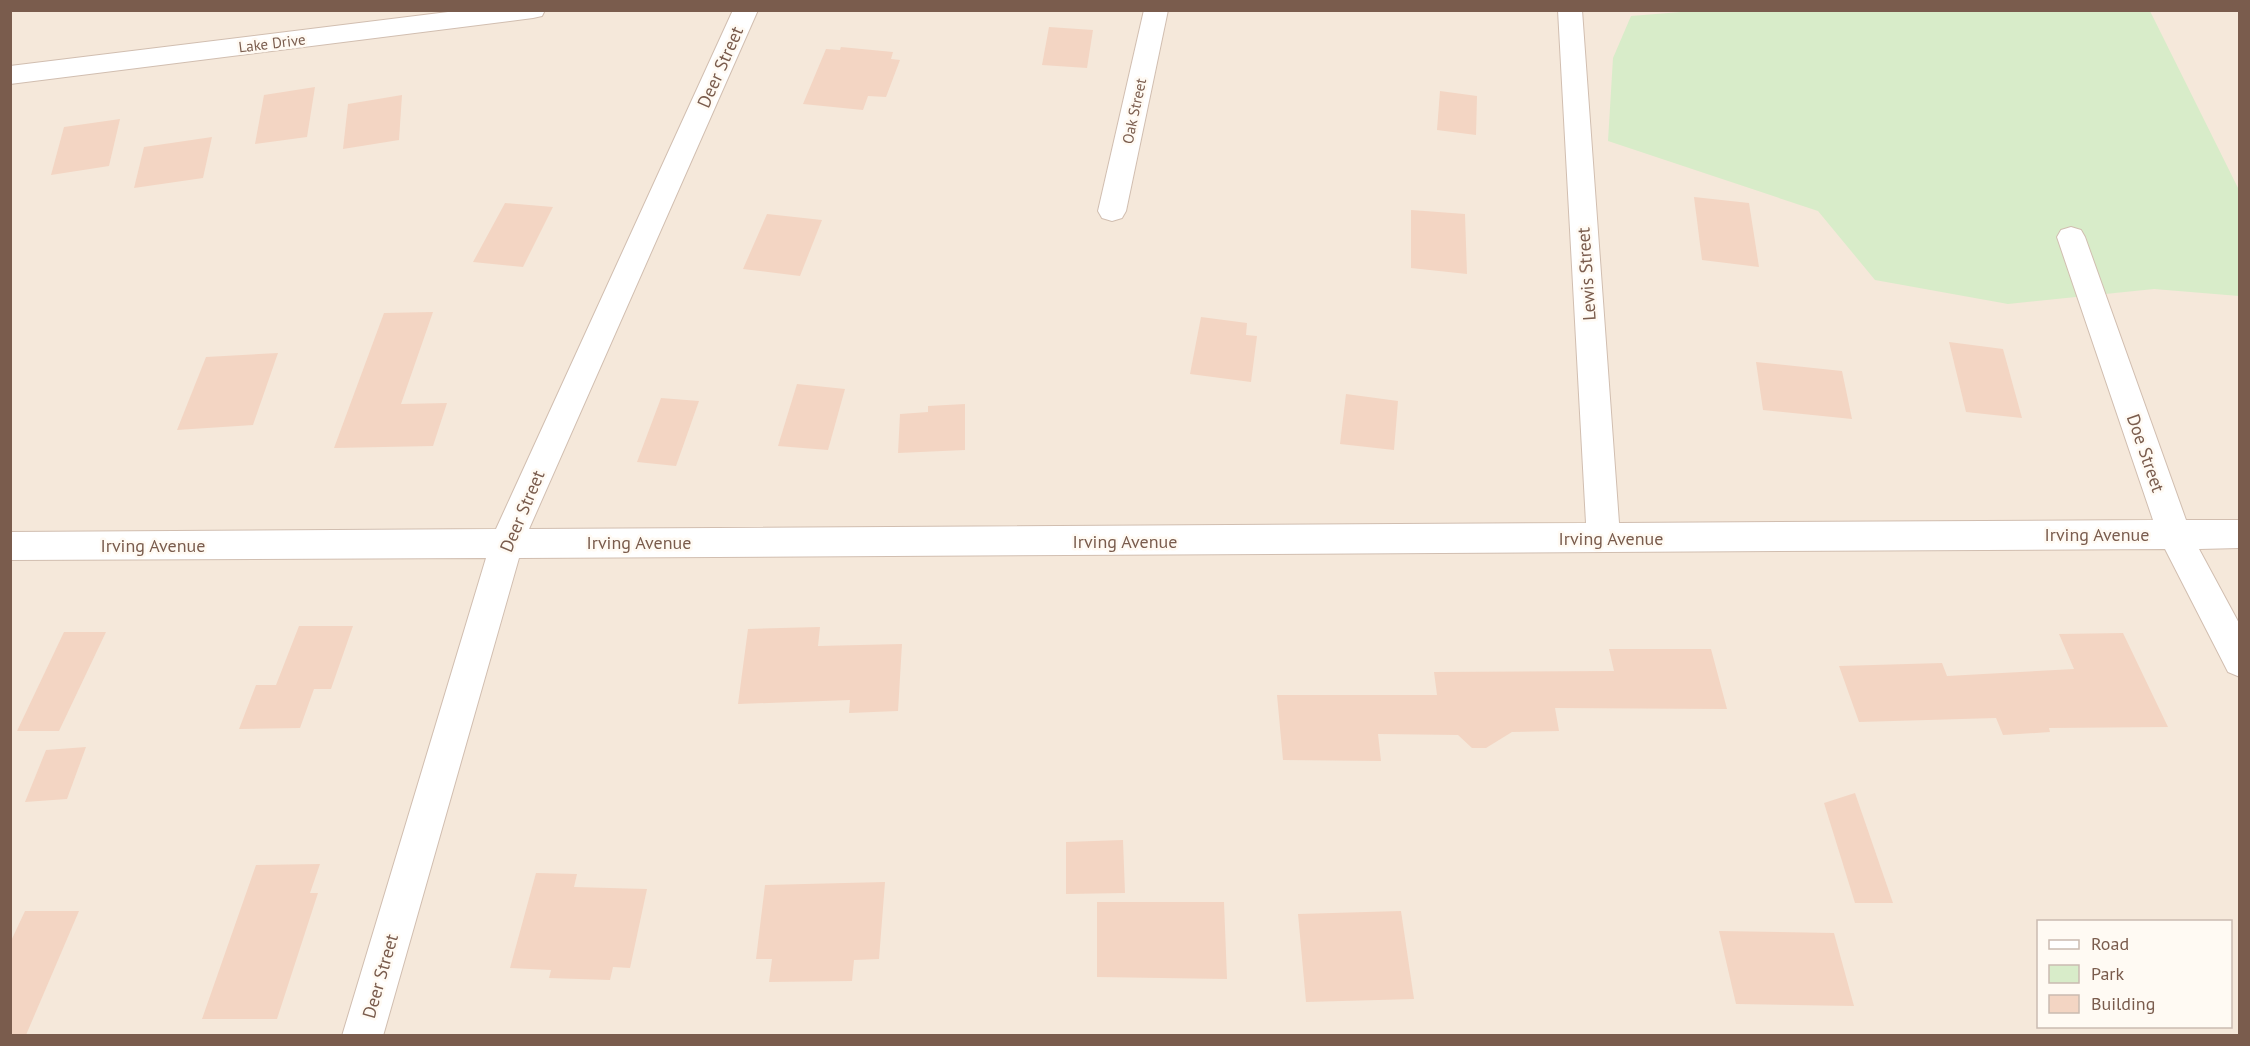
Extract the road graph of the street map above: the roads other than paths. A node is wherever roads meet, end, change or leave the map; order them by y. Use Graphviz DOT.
graph roads {
  1 [pos="533,10"];
  2 [pos="746,10"];
  3 [pos="1156,10"];
  4 [pos="1570,10"];
  5 [pos="10,75"];
  6 [pos="1112,212"];
  7 [pos="2071,237"];
  8 [pos="2174,534"];
  9 [pos="2240,534"];
  10 [pos="1603,538"];
  11 [pos="507,542"];
  12 [pos="10,546"];
  13 [pos="2240,661"];
  14 [pos="362,1035"];
  1 -- 5 [label="street, Lake Drive"];
  2 -- 11 [label="street, Deer Street"];
  3 -- 6 [label="street, Oak Street"];
  4 -- 10 [label="street, Lewis Street"];
  7 -- 8 [label="street, Doe Street"];
  8 -- 9 [label="street, Irving Avenue"];
  8 -- 10 [label="street, Irving Avenue"];
  8 -- 13 [label="street, Doe Street"];
  10 -- 11 [label="street, Irving Avenue"];
  11 -- 12 [label="street, Irving Avenue"];
  11 -- 14 [label="street, Deer Street"];
}
